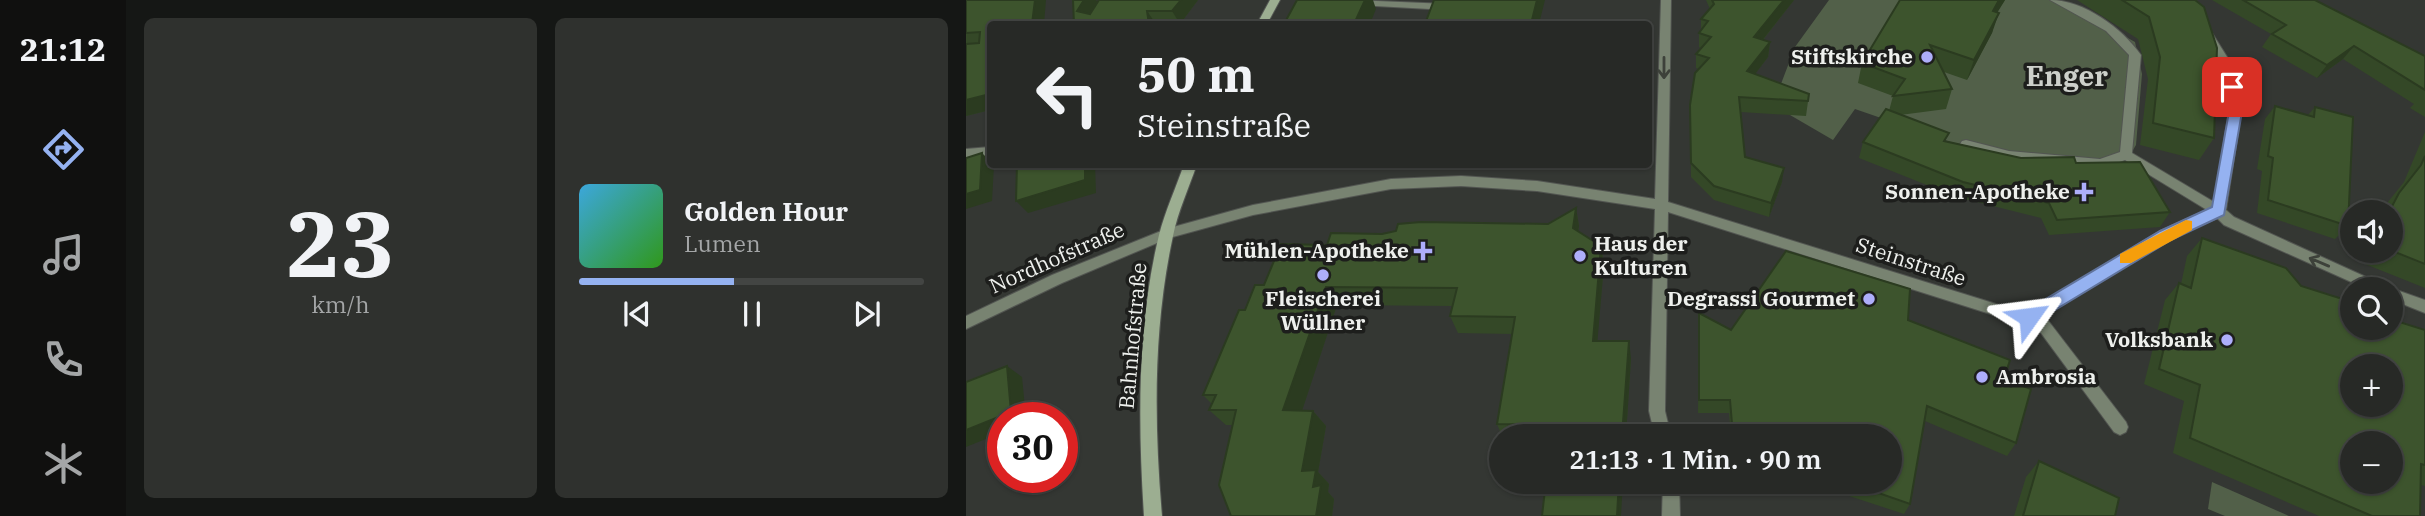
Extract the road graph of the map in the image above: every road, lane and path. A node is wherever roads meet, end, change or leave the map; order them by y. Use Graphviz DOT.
graph roads {
  1 [pos="1275,0"];
  2 [pos="1666,0"];
  3 [pos="2055,0"];
  4 [pos="1348,2"];
  5 [pos="1460,8"];
  6 [pos="1264,21"];
  7 [pos="2195,25"];
  8 [pos="1966,144"];
  9 [pos="987,152"];
  10 [pos="966,154"];
  11 [pos="2126,155"];
  12 [pos="1190,168"];
  13 [pos="1663,205"];
  14 [pos="2219,211"];
  15 [pos="1166,234"];
  16 [pos="2354,277"];
  17 [pos="2403,298"];
  18 [pos="2425,307"];
  19 [pos="2035,314"];
  20 [pos="966,323"];
  21 [pos="1660,424"];
  22 [pos="2120,427"];
  23 [pos="1671,494"];
  24 [pos="1153,516"];
  25 [pos="1671,516"];
  1 -- 6 [label="street"];
  2 -- 13 [label="street, one-way"];
  3 -- 11 [label="street"];
  4 -- 5 [label="street"];
  7 -- 14 [label="street"];
  8 -- 11 [label="street"];
  9 -- 10 [label="street"];
  11 -- 14 [label="street"];
  12 -- 15 [label="street, Bahnhofstraße"];
  13 -- 15 [label="street, Steinstraße"];
  13 -- 19 [label="street, Steinstraße"];
  13 -- 21 [label="street"];
  16 -- 14 [label="street, one-way"];
  14 -- 19 [label="street"];
  15 -- 20 [label="street, Nordhofstraße"];
  15 -- 24 [label="street, Bahnhofstraße"];
  17 -- 18 [label="street"];
  19 -- 22 [label="street"];
  23 -- 25 [label="street"];
}
